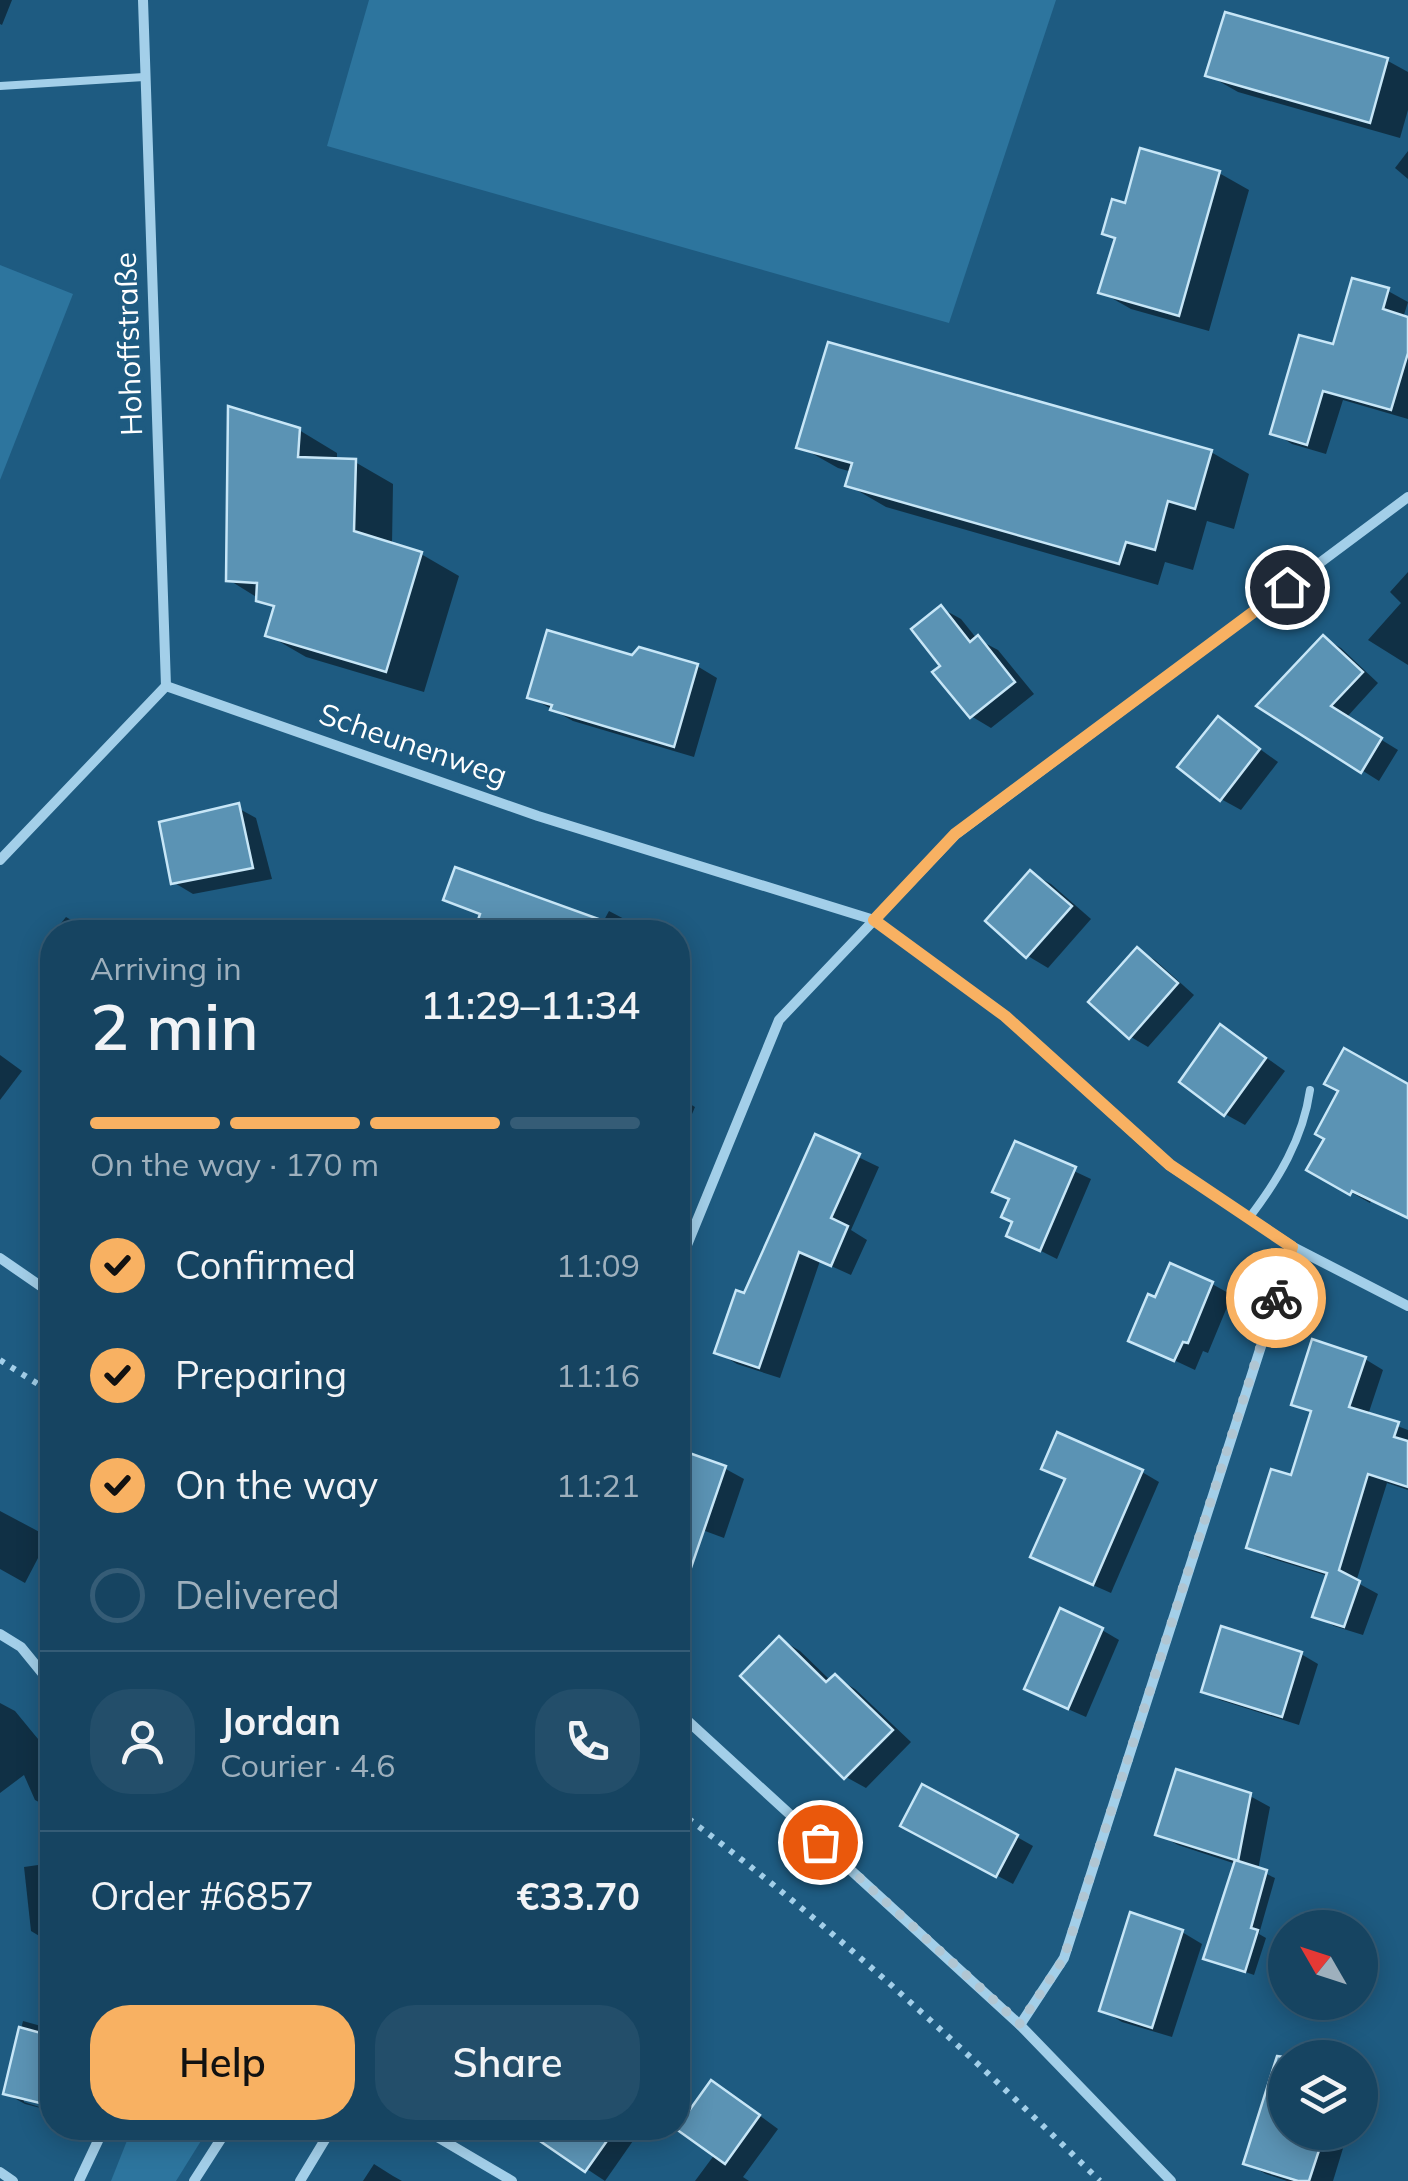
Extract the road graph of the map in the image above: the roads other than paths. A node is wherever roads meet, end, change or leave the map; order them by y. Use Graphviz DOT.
graph roads {
  1 [pos="143,0"];
  2 [pos="144,76"];
  3 [pos="0,86"];
  4 [pos="1408,497"];
  5 [pos="166,686"];
  6 [pos="0,860"];
  7 [pos="874,920"];
  8 [pos="1310,1090"];
  9 [pos="1248,1218"];
  10 [pos="690,1239"];
  11 [pos="1292,1247"];
  12 [pos="0,1258"];
  13 [pos="40,1286"];
  14 [pos="1408,1306"];
  15 [pos="0,1634"];
  16 [pos="40,1671"];
  17 [pos="690,1723"];
  18 [pos="1020,2024"];
  19 [pos="98,2140"];
  20 [pos="220,2140"];
  21 [pos="325,2140"];
  22 [pos="442,2140"];
  23 [pos="0,2172"];
  24 [pos="13,2181"];
  25 [pos="79,2181"];
  26 [pos="194,2181"];
  27 [pos="300,2181"];
  28 [pos="512,2181"];
  29 [pos="1171,2181"];
  1 -- 2 [label="street, Hohoffstraße"];
  2 -- 3 [label="lane"];
  2 -- 5 [label="street, Hohoffstraße"];
  4 -- 7 [label="street"];
  5 -- 6 [label="street"];
  5 -- 7 [label="street, Scheunenweg"];
  7 -- 9 [label="street, Scheunenweg"];
  7 -- 10 [label="street"];
  8 -- 9 [label="lane"];
  9 -- 11 [label="street, Scheunenweg"];
  11 -- 14 [label="street, Scheunenweg"];
  11 -- 18 [label="street"];
  12 -- 13 [label="street"];
  15 -- 16 [label="street"];
  17 -- 18 [label="street"];
  18 -- 29 [label="street"];
  19 -- 25 [label="street"];
  20 -- 26 [label="street"];
  21 -- 27 [label="street"];
  22 -- 28 [label="street"];
  23 -- 24 [label="street"];
}
